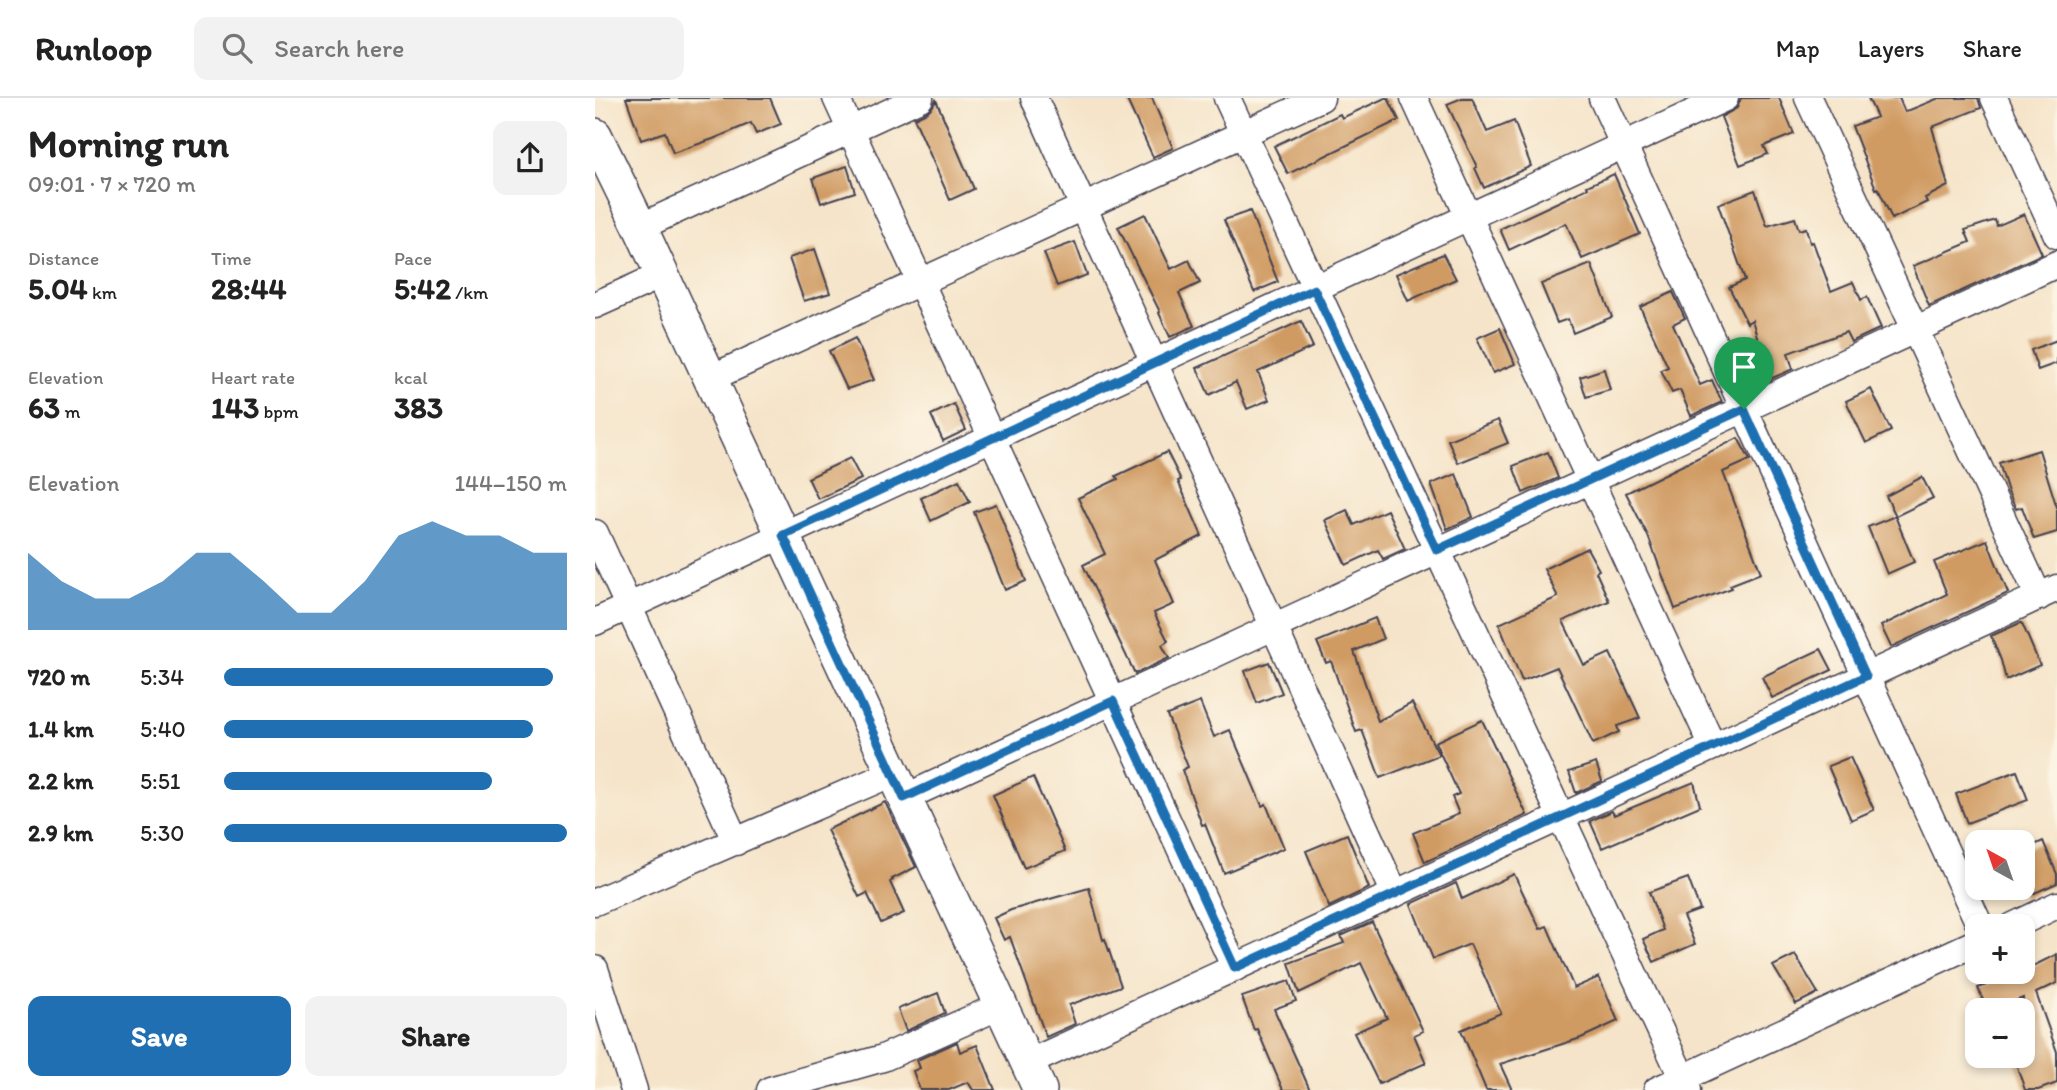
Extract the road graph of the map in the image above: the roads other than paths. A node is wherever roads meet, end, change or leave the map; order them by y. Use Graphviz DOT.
graph roads {
  1 [pos="837,98"];
  2 [pos="920,98"];
  3 [pos="1034,98"];
  4 [pos="1227,98"];
  5 [pos="1321,98"];
  6 [pos="1415,98"];
  7 [pos="1602,98"];
  8 [pos="1725,98"];
  9 [pos="1808,98"];
  10 [pos="1994,98"];
  11 [pos="851,130"];
  12 [pos="1243,134"];
  13 [pos="595,135"];
  14 [pos="1624,145"];
  15 [pos="1084,207"];
  16 [pos="1469,216"];
  17 [pos="640,227"];
  18 [pos="2057,235"];
  19 [pos="2057,264"];
  20 [pos="662,275"];
  21 [pos="921,282"];
  22 [pos="1314,289"];
  23 [pos="595,305"];
  24 [pos="1915,329"];
  25 [pos="1155,363"];
  26 [pos="711,378"];
  27 [pos="1744,409"];
  28 [pos="992,438"];
  29 [pos="1590,480"];
  30 [pos="595,533"];
  31 [pos="783,535"];
  32 [pos="1437,550"];
  33 [pos="2048,593"];
  34 [pos="629,606"];
  35 [pos="595,622"];
  36 [pos="1274,626"];
  37 [pos="1866,676"];
  38 [pos="1113,701"];
  39 [pos="1713,747"];
  40 [pos="898,786"];
  41 [pos="1562,817"];
  42 [pos="736,842"];
  43 [pos="1395,894"];
  44 [pos="595,902"];
  45 [pos="2057,905"];
  46 [pos="1975,914"];
  47 [pos="2035,916"];
  48 [pos="1965,948"];
  49 [pos="1235,968"];
  50 [pos="595,969"];
  51 [pos="1000,1006"];
  52 [pos="1034,1077"];
  53 [pos="1686,1084"];
  54 [pos="634,1090"];
  55 [pos="770,1090"];
  56 [pos="1657,1090"];
  1 -- 11 [label="street"];
  2 -- 11 [label="street"];
  3 -- 15 [label="street"];
  4 -- 12 [label="street"];
  5 -- 12 [label="street"];
  6 -- 16 [label="street"];
  7 -- 14 [label="street"];
  8 -- 14 [label="street"];
  9 -- 24 [label="street"];
  10 -- 18 [label="street"];
  11 -- 17 [label="street"];
  11 -- 21 [label="street"];
  12 -- 15 [label="street"];
  12 -- 22 [label="street"];
  13 -- 17 [label="street"];
  14 -- 16 [label="street"];
  14 -- 27 [label="street"];
  15 -- 21 [label="street"];
  15 -- 25 [label="street"];
  16 -- 22 [label="street"];
  16 -- 29 [label="street"];
  17 -- 20 [label="street"];
  19 -- 24 [label="street"];
  20 -- 23 [label="street"];
  20 -- 26 [label="street"];
  21 -- 26 [label="street"];
  21 -- 28 [label="street"];
  22 -- 25 [label="street"];
  22 -- 32 [label="street"];
  24 -- 27 [label="street"];
  24 -- 33 [label="street"];
  25 -- 28 [label="street"];
  25 -- 36 [label="street"];
  26 -- 31 [label="street"];
  27 -- 29 [label="street"];
  27 -- 37 [label="street"];
  28 -- 31 [label="street"];
  28 -- 38 [label="street"];
  29 -- 32 [label="street"];
  29 -- 39 [label="street"];
  30 -- 34 [label="street"];
  31 -- 34 [label="street"];
  31 -- 40 [label="street"];
  32 -- 36 [label="street"];
  32 -- 41 [label="street"];
  33 -- 37 [label="street"];
  34 -- 35 [label="street"];
  34 -- 42 [label="street"];
  36 -- 38 [label="street"];
  36 -- 43 [label="street"];
  37 -- 39 [label="street"];
  37 -- 46 [label="street"];
  38 -- 40 [label="street"];
  38 -- 49 [label="street"];
  39 -- 41 [label="street"];
  40 -- 42 [label="street"];
  40 -- 51 [label="street"];
  41 -- 43 [label="street"];
  41 -- 53 [label="street"];
  42 -- 44 [label="street"];
  43 -- 49 [label="street"];
  45 -- 47 [label="street"];
  48 -- 53 [label="street"];
  49 -- 52 [label="street"];
  50 -- 54 [label="street"];
  51 -- 52 [label="street"];
  51 -- 55 [label="street"];
  53 -- 56 [label="street"];
}
